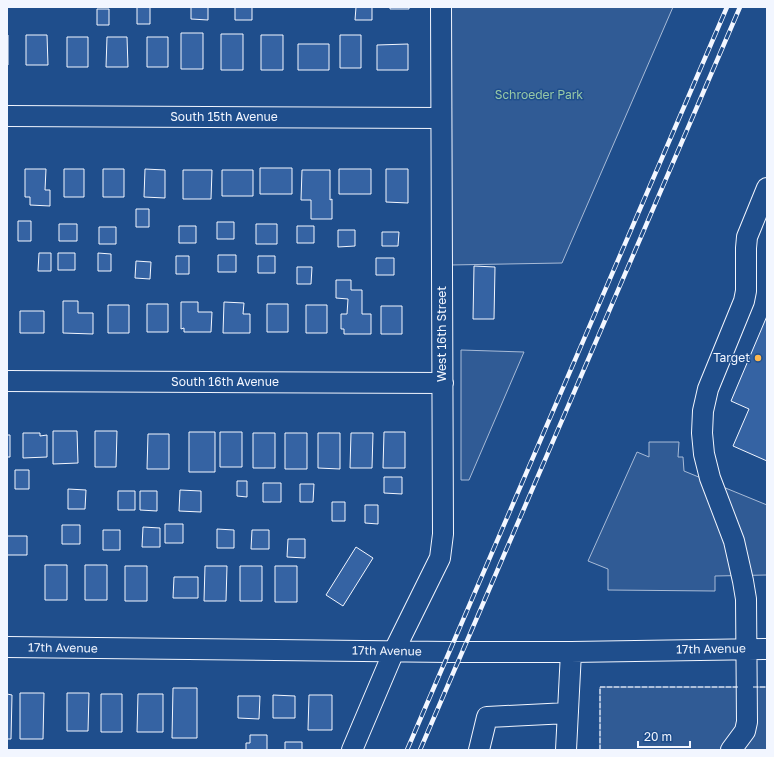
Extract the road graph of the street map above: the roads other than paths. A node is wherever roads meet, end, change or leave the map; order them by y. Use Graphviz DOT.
graph roads {
  1 [pos="442,7"];
  2 [pos="7,116"];
  3 [pos="441,118"];
  4 [pos="767,188"];
  5 [pos="7,381"];
  6 [pos="443,383"];
  7 [pos="7,647"];
  8 [pos="747,649"];
  9 [pos="767,649"];
  10 [pos="394,652"];
  11 [pos="571,652"];
  12 [pos="568,713"];
  13 [pos="736,747"];
  14 [pos="352,750"];
  15 [pos="479,750"];
  16 [pos="566,750"];
  1 -- 3 [label="street, West 16th Street"];
  2 -- 3 [label="street, South 15th Avenue"];
  3 -- 6 [label="street, West 16th Street"];
  4 -- 8 [label="street"];
  5 -- 6 [label="street, South 16th Avenue"];
  6 -- 10 [label="street, West 16th Street"];
  7 -- 10 [label="street, 17th Avenue"];
  8 -- 9 [label="street, 17th Avenue"];
  8 -- 11 [label="street, 17th Avenue"];
  8 -- 13 [label="street"];
  10 -- 11 [label="street, 17th Avenue"];
  10 -- 14 [label="street, West 16th Street"];
  11 -- 12 [label="street"];
  12 -- 15 [label="street"];
  12 -- 16 [label="street"];
}
